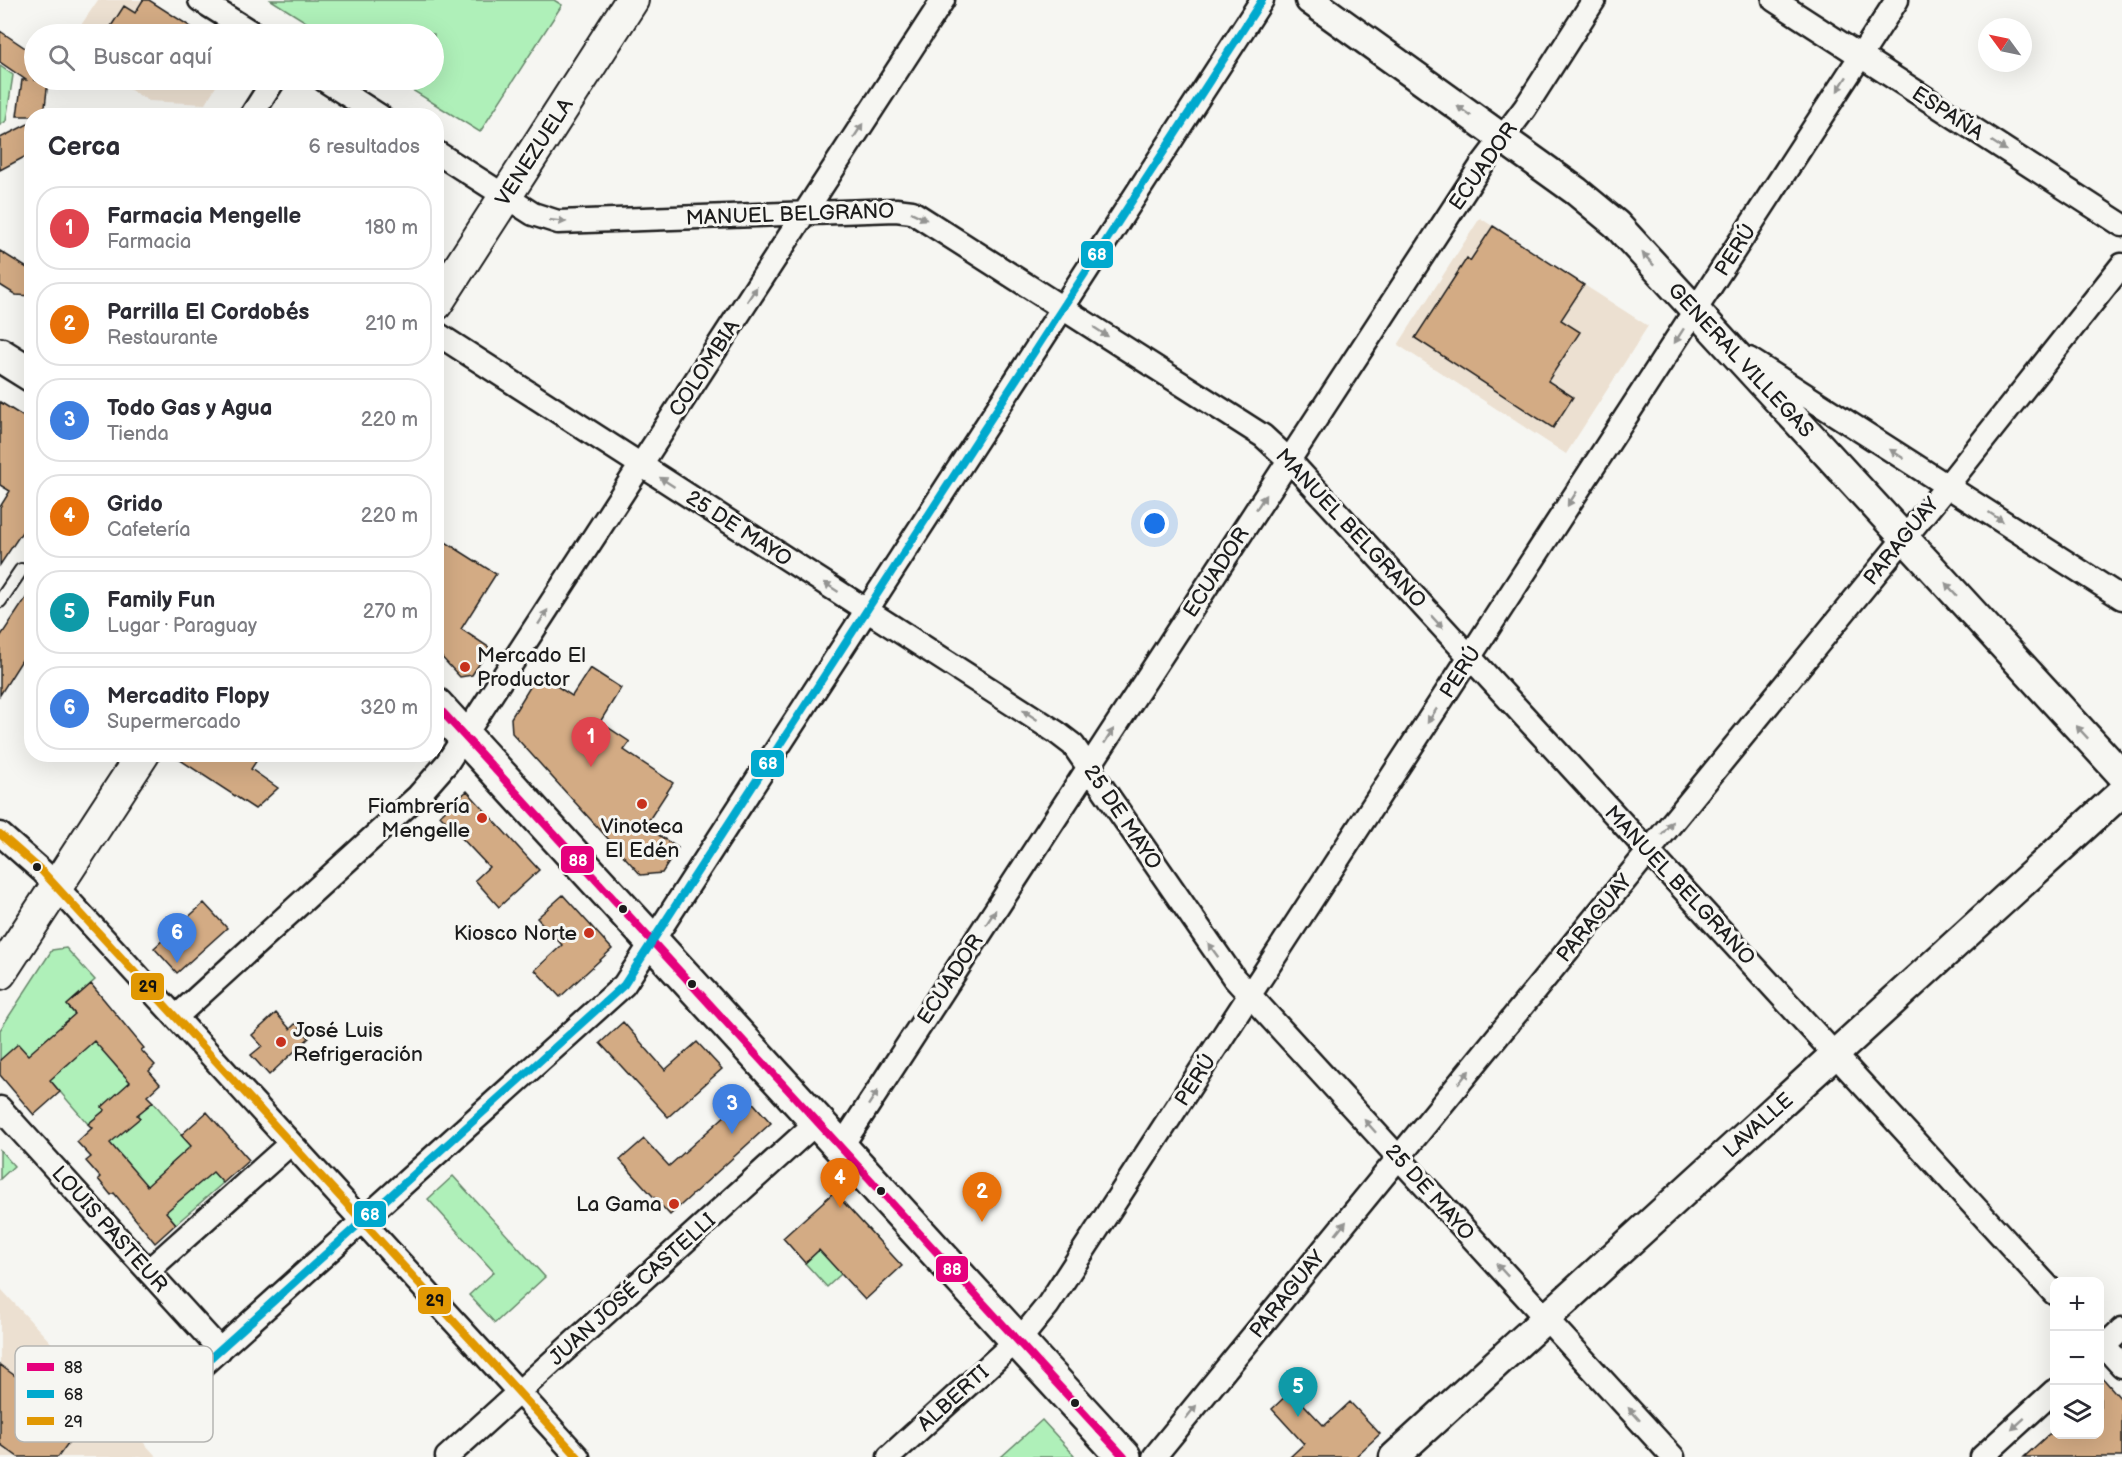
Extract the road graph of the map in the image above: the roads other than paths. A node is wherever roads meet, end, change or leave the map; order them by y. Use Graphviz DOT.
graph roads {
  1 [pos="200,0"];
  2 [pos="632,0"];
  3 [pos="943,0"];
  4 [pos="1262,0"];
  5 [pos="1310,0"];
  6 [pos="1594,0"];
  7 [pos="1774,0"];
  8 [pos="1897,0"];
  9 [pos="238,24"];
  10 [pos="1860,56"];
  11 [pos="268,90"];
  12 [pos="340,90"];
  13 [pos="256,108"];
  14 [pos="368,108"];
  15 [pos="1502,138"];
  16 [pos="444,157"];
  17 [pos="506,196"];
  18 [pos="804,213"];
  19 [pos="2122,225"];
  20 [pos="2122,265"];
  21 [pos="444,292"];
  22 [pos="1064,308"];
  23 [pos="1695,310"];
  24 [pos="444,338"];
  25 [pos="1727,345"];
  26 [pos="0,355"];
  27 [pos="24,370"];
  28 [pos="1289,460"];
  29 [pos="641,465"];
  30 [pos="1947,486"];
  31 [pos="1904,538"];
  32 [pos="21,570"];
  33 [pos="2122,598"];
  34 [pos="0,601"];
  35 [pos="868,611"];
  36 [pos="1470,657"];
  37 [pos="444,714"];
  38 [pos="465,736"];
  39 [pos="138,762"];
  40 [pos="1089,766"];
  41 [pos="2122,776"];
  42 [pos="2122,792"];
  43 [pos="0,834"];
  44 [pos="1648,851"];
  45 [pos="56,887"];
  46 [pos="654,942"];
  47 [pos="0,973"];
  48 [pos="1250,995"];
  49 [pos="176,1017"];
  50 [pos="1835,1054"];
  51 [pos="0,1108"];
  52 [pos="818,1121"];
  53 [pos="291,1143"];
  54 [pos="841,1146"];
  55 [pos="1399,1157"];
  56 [pos="363,1222"];
  57 [pos="148,1271"];
  58 [pos="2050,1288"];
  59 [pos="1546,1318"];
  60 [pos="2122,1329"];
  61 [pos="1018,1340"];
  62 [pos="2104,1344"];
  63 [pos="2104,1349"];
  64 [pos="220,1350"];
  65 [pos="213,1356"];
  66 [pos="2122,1366"];
  67 [pos="519,1392"];
  68 [pos="2050,1396"];
  69 [pos="447,1457"];
  70 [pos="578,1457"];
  71 [pos="889,1457"];
  72 [pos="1124,1457"];
  73 [pos="1154,1457"];
  74 [pos="1394,1457"];
  75 [pos="1673,1457"];
  76 [pos="1982,1457"];
  1 -- 9 [label="street"];
  2 -- 17 [label="main road, VENEZUELA"];
  18 -- 3 [label="street, COLOMBIA, one-way"];
  4 -- 22 [label="street"];
  15 -- 5 [label="street, GENERAL VILLEGAS, one-way"];
  6 -- 15 [label="street, ECUADOR"];
  7 -- 10 [label="street, ESPAÑA"];
  8 -- 10 [label="street, PERÚ"];
  10 -- 19 [label="street, ESPAÑA, one-way"];
  10 -- 23 [label="street, PERÚ, one-way"];
  11 -- 13 [label="street"];
  12 -- 14 [label="street"];
  23 -- 15 [label="street, GENERAL VILLEGAS, one-way"];
  15 -- 28 [label="street, ECUADOR"];
  16 -- 17 [label="street, MANUEL BELGRANO"];
  17 -- 18 [label="street, MANUEL BELGRANO, one-way"];
  17 -- 21 [label="main road, VENEZUELA"];
  18 -- 22 [label="street, MANUEL BELGRANO, one-way"];
  29 -- 18 [label="street, COLOMBIA, one-way"];
  20 -- 30 [label="street, PARAGUAY"];
  22 -- 28 [label="street, MANUEL BELGRANO, one-way"];
  22 -- 35 [label="street"];
  23 -- 25 [label="street, GENERAL VILLEGAS"];
  23 -- 36 [label="street, PERÚ, one-way"];
  24 -- 29 [label="street, 25 DE MAYO"];
  30 -- 25 [label="street, one-way"];
  25 -- 31 [label="street, GENERAL VILLEGAS"];
  26 -- 27 [label="main road"];
  28 -- 36 [label="street, MANUEL BELGRANO, one-way"];
  40 -- 28 [label="street, ECUADOR, one-way"];
  35 -- 29 [label="street, 25 DE MAYO, one-way"];
  38 -- 29 [label="street, COLOMBIA, one-way"];
  30 -- 31 [label="street, PARAGUAY"];
  30 -- 33 [label="street, one-way"];
  41 -- 31 [label="street, GENERAL VILLEGAS, one-way"];
  44 -- 31 [label="street, PARAGUAY, one-way"];
  32 -- 34 [label="lane"];
  40 -- 35 [label="street, 25 DE MAYO, one-way"];
  35 -- 46 [label="street"];
  36 -- 44 [label="street, MANUEL BELGRANO"];
  36 -- 48 [label="street, PERÚ, one-way"];
  37 -- 38 [label="main road"];
  38 -- 46 [label="main road"];
  38 -- 49 [label="street, COLOMBIA"];
  39 -- 45 [label="main road"];
  48 -- 40 [label="street, 25 DE MAYO, one-way"];
  54 -- 40 [label="street, ECUADOR, one-way"];
  42 -- 50 [label="street, LAVALLE"];
  43 -- 45 [label="street"];
  44 -- 50 [label="street, MANUEL BELGRANO"];
  55 -- 44 [label="street, PARAGUAY, one-way"];
  45 -- 47 [label="main road"];
  45 -- 49 [label="street"];
  46 -- 52 [label="main road"];
  46 -- 56 [label="street"];
  55 -- 48 [label="street, 25 DE MAYO, one-way"];
  48 -- 61 [label="street, PERÚ"];
  49 -- 53 [label="street"];
  50 -- 58 [label="street, MANUEL BELGRANO"];
  50 -- 59 [label="street, LAVALLE"];
  51 -- 57 [label="street, LOUIS PASTEUR"];
  52 -- 54 [label="main road"];
  52 -- 67 [label="street, JUAN JOSÉ CASTELLI"];
  53 -- 56 [label="street"];
  53 -- 57 [label="street"];
  54 -- 61 [label="main road"];
  59 -- 55 [label="street, 25 DE MAYO, one-way"];
  73 -- 55 [label="street, PARAGUAY, one-way"];
  56 -- 64 [label="street"];
  56 -- 67 [label="street"];
  57 -- 64 [label="street, LOUIS PASTEUR"];
  59 -- 74 [label="street, LAVALLE"];
  75 -- 59 [label="street, 25 DE MAYO, one-way"];
  60 -- 62 [label="street"];
  61 -- 71 [label="street, ALBERTI"];
  61 -- 72 [label="main road"];
  63 -- 66 [label="street"];
  64 -- 65 [label="street"];
  67 -- 69 [label="street, JUAN JOSÉ CASTELLI"];
  67 -- 70 [label="street"];
  68 -- 76 [label="street, one-way"];
}
